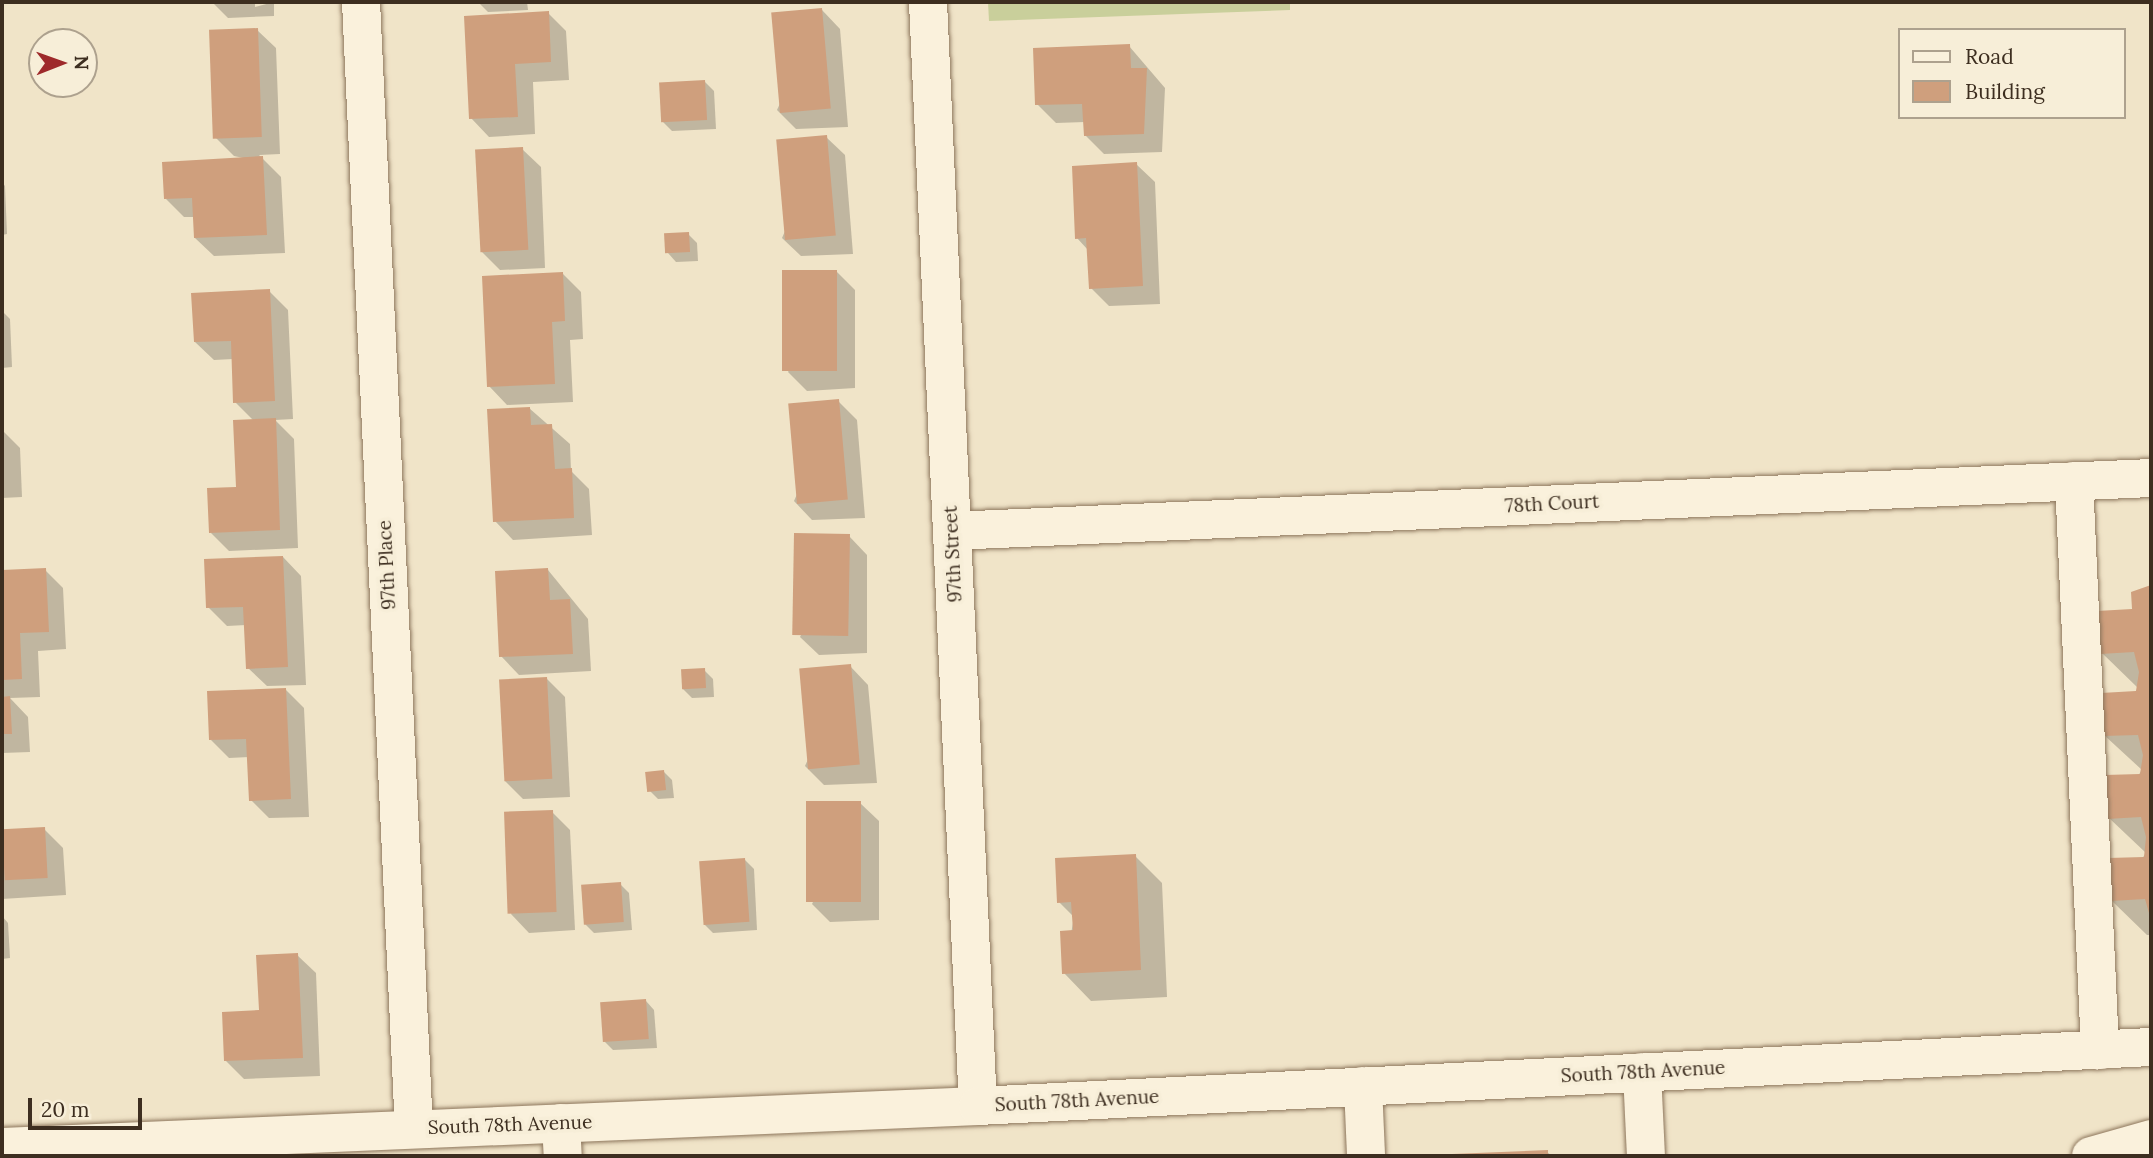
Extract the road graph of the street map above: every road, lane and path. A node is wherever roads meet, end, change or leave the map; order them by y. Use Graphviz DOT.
graph roads {
  1 [pos="360,2"];
  2 [pos="928,2"];
  3 [pos="2151,478"];
  4 [pos="2074,481"];
  5 [pos="952,531"];
  6 [pos="2100,1050"];
  7 [pos="2150,1056"];
  8 [pos="1642,1072"];
  9 [pos="1363,1087"];
  10 [pos="978,1106"];
  11 [pos="414,1128"];
  12 [pos="2151,1139"];
  13 [pos="562,1140"];
  14 [pos="2,1147"];
  15 [pos="41,1151"];
  16 [pos="1366,1156"];
  17 [pos="1646,1156"];
  18 [pos="2091,1156"];
  1 -- 11 [label="street, 97th Place"];
  2 -- 5 [label="street, 97th Street"];
  3 -- 4 [label="street, 78th Court"];
  4 -- 5 [label="street, 78th Court"];
  4 -- 6 [label="street"];
  5 -- 10 [label="street, 97th Street"];
  6 -- 7 [label="street, South 78th Avenue"];
  6 -- 8 [label="street, South 78th Avenue"];
  8 -- 9 [label="street, South 78th Avenue"];
  8 -- 17 [label="street"];
  9 -- 10 [label="street, South 78th Avenue"];
  9 -- 16 [label="street"];
  10 -- 13 [label="street, South 78th Avenue"];
  11 -- 13 [label="street, South 78th Avenue"];
  11 -- 15 [label="street, South 78th Avenue"];
  12 -- 18 [label="street"];
  14 -- 15 [label="street, South 78th Avenue"];
}
